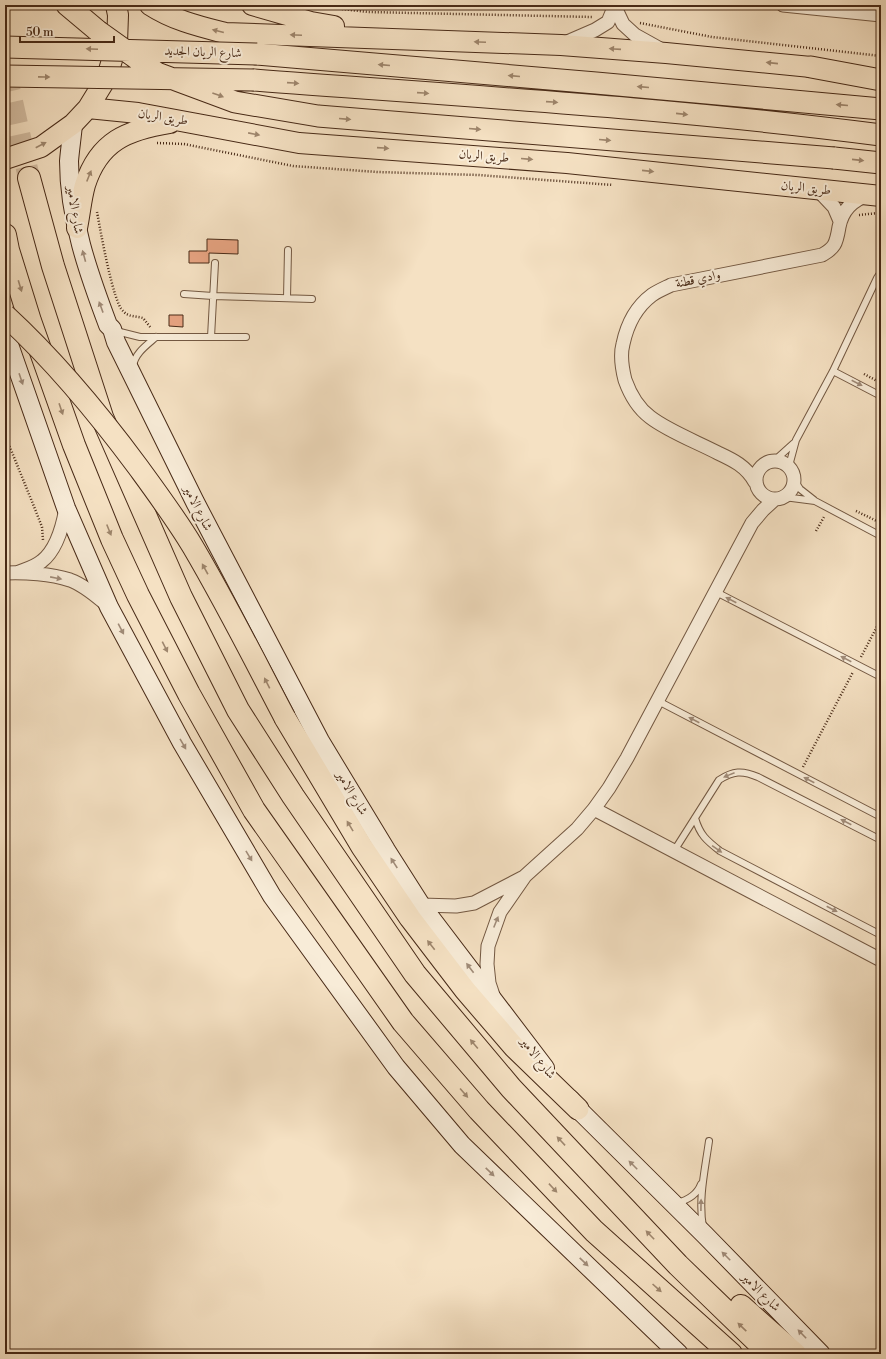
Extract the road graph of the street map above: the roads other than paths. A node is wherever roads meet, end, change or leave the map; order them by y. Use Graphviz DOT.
graph roads {
  1 [pos="67,5"];
  2 [pos="116,5"];
  3 [pos="150,5"];
  4 [pos="252,5"];
  5 [pos="784,5"];
  6 [pos="615,6"];
  7 [pos="879,13"];
  8 [pos="433,41"];
  9 [pos="561,45"];
  10 [pos="5,47"];
  11 [pos="666,53"];
  12 [pos="811,67"];
  13 [pos="881,73"];
  14 [pos="5,76"];
  15 [pos="881,80"];
  16 [pos="88,108"];
  17 [pos="881,109"];
  18 [pos="188,121"];
  19 [pos="73,124"];
  20 [pos="881,135"];
  21 [pos="5,159"];
  22 [pos="881,164"];
  23 [pos="29,178"];
  24 [pos="817,189"];
  25 [pos="875,195"];
  26 [pos="840,221"];
  27 [pos="77,228"];
  28 [pos="5,235"];
  29 [pos="288,250"];
  30 [pos="215,263"];
  31 [pos="881,272"];
  32 [pos="184,294"];
  33 [pos="213,296"];
  34 [pos="287,298"];
  35 [pos="312,299"];
  36 [pos="5,315"];
  37 [pos="112,329"];
  38 [pos="6,337"];
  39 [pos="156,337"];
  40 [pos="212,337"];
  41 [pos="246,337"];
  42 [pos="833,371"];
  43 [pos="132,373"];
  44 [pos="881,396"];
  45 [pos="796,440"];
  46 [pos="736,462"];
  47 [pos="769,462"];
  48 [pos="789,466"];
  49 [pos="794,480"];
  50 [pos="757,486"];
  51 [pos="780,498"];
  52 [pos="815,502"];
  53 [pos="66,508"];
  54 [pos="752,523"];
  55 [pos="881,536"];
  56 [pos="11,573"];
  57 [pos="716,592"];
  58 [pos="109,607"];
  59 [pos="881,677"];
  60 [pos="658,701"];
  61 [pos="594,809"];
  62 [pos="881,817"];
  63 [pos="695,818"];
  64 [pos="881,840"];
  65 [pos="673,851"];
  66 [pos="525,876"];
  67 [pos="421,904"];
  68 [pos="881,934"];
  69 [pos="881,960"];
  70 [pos="494,1001"];
  71 [pos="578,1109"];
  72 [pos="709,1141"];
  73 [pos="705,1175"];
  74 [pos="673,1204"];
  75 [pos="705,1235"];
  76 [pos="678,1265"];
  77 [pos="679,1354"];
  78 [pos="731,1354"];
  79 [pos="770,1354"];
  80 [pos="795,1354"];
  81 [pos="821,1354"];
  1 -- 22 [label="highway, one-way, bridge"];
  2 -- 16 [label="main road"];
  8 -- 3 [label="main road, one-way"];
  4 -- 8 [label="main road"];
  5 -- 7 [label="street"];
  6 -- 9 [label="street"];
  6 -- 11 [label="street"];
  9 -- 8 [label="main road, one-way"];
  11 -- 9 [label="main road, one-way"];
  17 -- 10 [label="highway, شارع الريان الجديد, one-way, bridge"];
  12 -- 11 [label="main road, one-way"];
  12 -- 13 [label="street"];
  12 -- 15 [label="highway"];
  14 -- 20 [label="highway, شارع الريان الجديد, one-way, bridge"];
  16 -- 18 [label="main road, طريق الريان"];
  16 -- 19 [label="main road"];
  18 -- 24 [label="main road, طريق الريان, one-way"];
  27 -- 18 [label="main road, one-way"];
  21 -- 19 [label="main road, one-way"];
  19 -- 27 [label="main road, شارع الامير"];
  76 -- 23 [label="highway, one-way"];
  24 -- 25 [label="main road, طريق الريان"];
  24 -- 26 [label="street"];
  25 -- 26 [label="street, وادي قطنة"];
  26 -- 46 [label="street, وادي قطنة"];
  37 -- 27 [label="main road, شارع الامير, one-way"];
  28 -- 78 [label="highway, one-way"];
  29 -- 34 [label="lane"];
  30 -- 33 [label="lane"];
  31 -- 42 [label="lane"];
  32 -- 33 [label="lane"];
  33 -- 34 [label="lane"];
  33 -- 40 [label="lane"];
  34 -- 35 [label="lane"];
  71 -- 36 [label="highway, one-way, bridge"];
  37 -- 39 [label="lane"];
  37 -- 43 [label="main road, شارع الامير"];
  38 -- 53 [label="main road, one-way"];
  39 -- 40 [label="lane"];
  39 -- 43 [label="lane"];
  40 -- 41 [label="lane"];
  42 -- 44 [label="lane, one-way"];
  42 -- 45 [label="lane"];
  67 -- 43 [label="main road, شارع الامير, one-way"];
  45 -- 47 [label="lane"];
  45 -- 48 [label="lane"];
  46 -- 47 [label="street, وادي قطنة"];
  46 -- 50 [label="street, وادي قطنة"];
  47 -- 48 [label="street"];
  47 -- 50 [label="street"];
  48 -- 49 [label="street"];
  49 -- 51 [label="street"];
  49 -- 52 [label="lane"];
  50 -- 51 [label="street"];
  50 -- 54 [label="street"];
  51 -- 52 [label="lane"];
  51 -- 54 [label="street"];
  52 -- 55 [label="lane"];
  53 -- 56 [label="street"];
  53 -- 58 [label="main road"];
  54 -- 57 [label="street"];
  56 -- 58 [label="street, one-way"];
  59 -- 57 [label="lane, one-way"];
  57 -- 60 [label="street"];
  58 -- 77 [label="main road, one-way"];
  60 -- 61 [label="street"];
  62 -- 60 [label="lane, one-way"];
  61 -- 65 [label="street"];
  61 -- 66 [label="street"];
  64 -- 63 [label="lane, one-way"];
  63 -- 65 [label="lane"];
  63 -- 68 [label="lane, one-way"];
  65 -- 69 [label="street"];
  66 -- 67 [label="street"];
  70 -- 66 [label="street, one-way"];
  70 -- 67 [label="main road, شارع الامير, one-way"];
  70 -- 71 [label="main road, شارع الامير"];
  74 -- 71 [label="main road, شارع الامير, one-way"];
  72 -- 73 [label="lane"];
  73 -- 74 [label="lane"];
  75 -- 73 [label="lane, one-way"];
  74 -- 75 [label="main road, شارع الامير"];
  81 -- 75 [label="main road, شارع الامير, one-way"];
  79 -- 76 [label="highway, one-way"];
  76 -- 80 [label="highway"];
}
